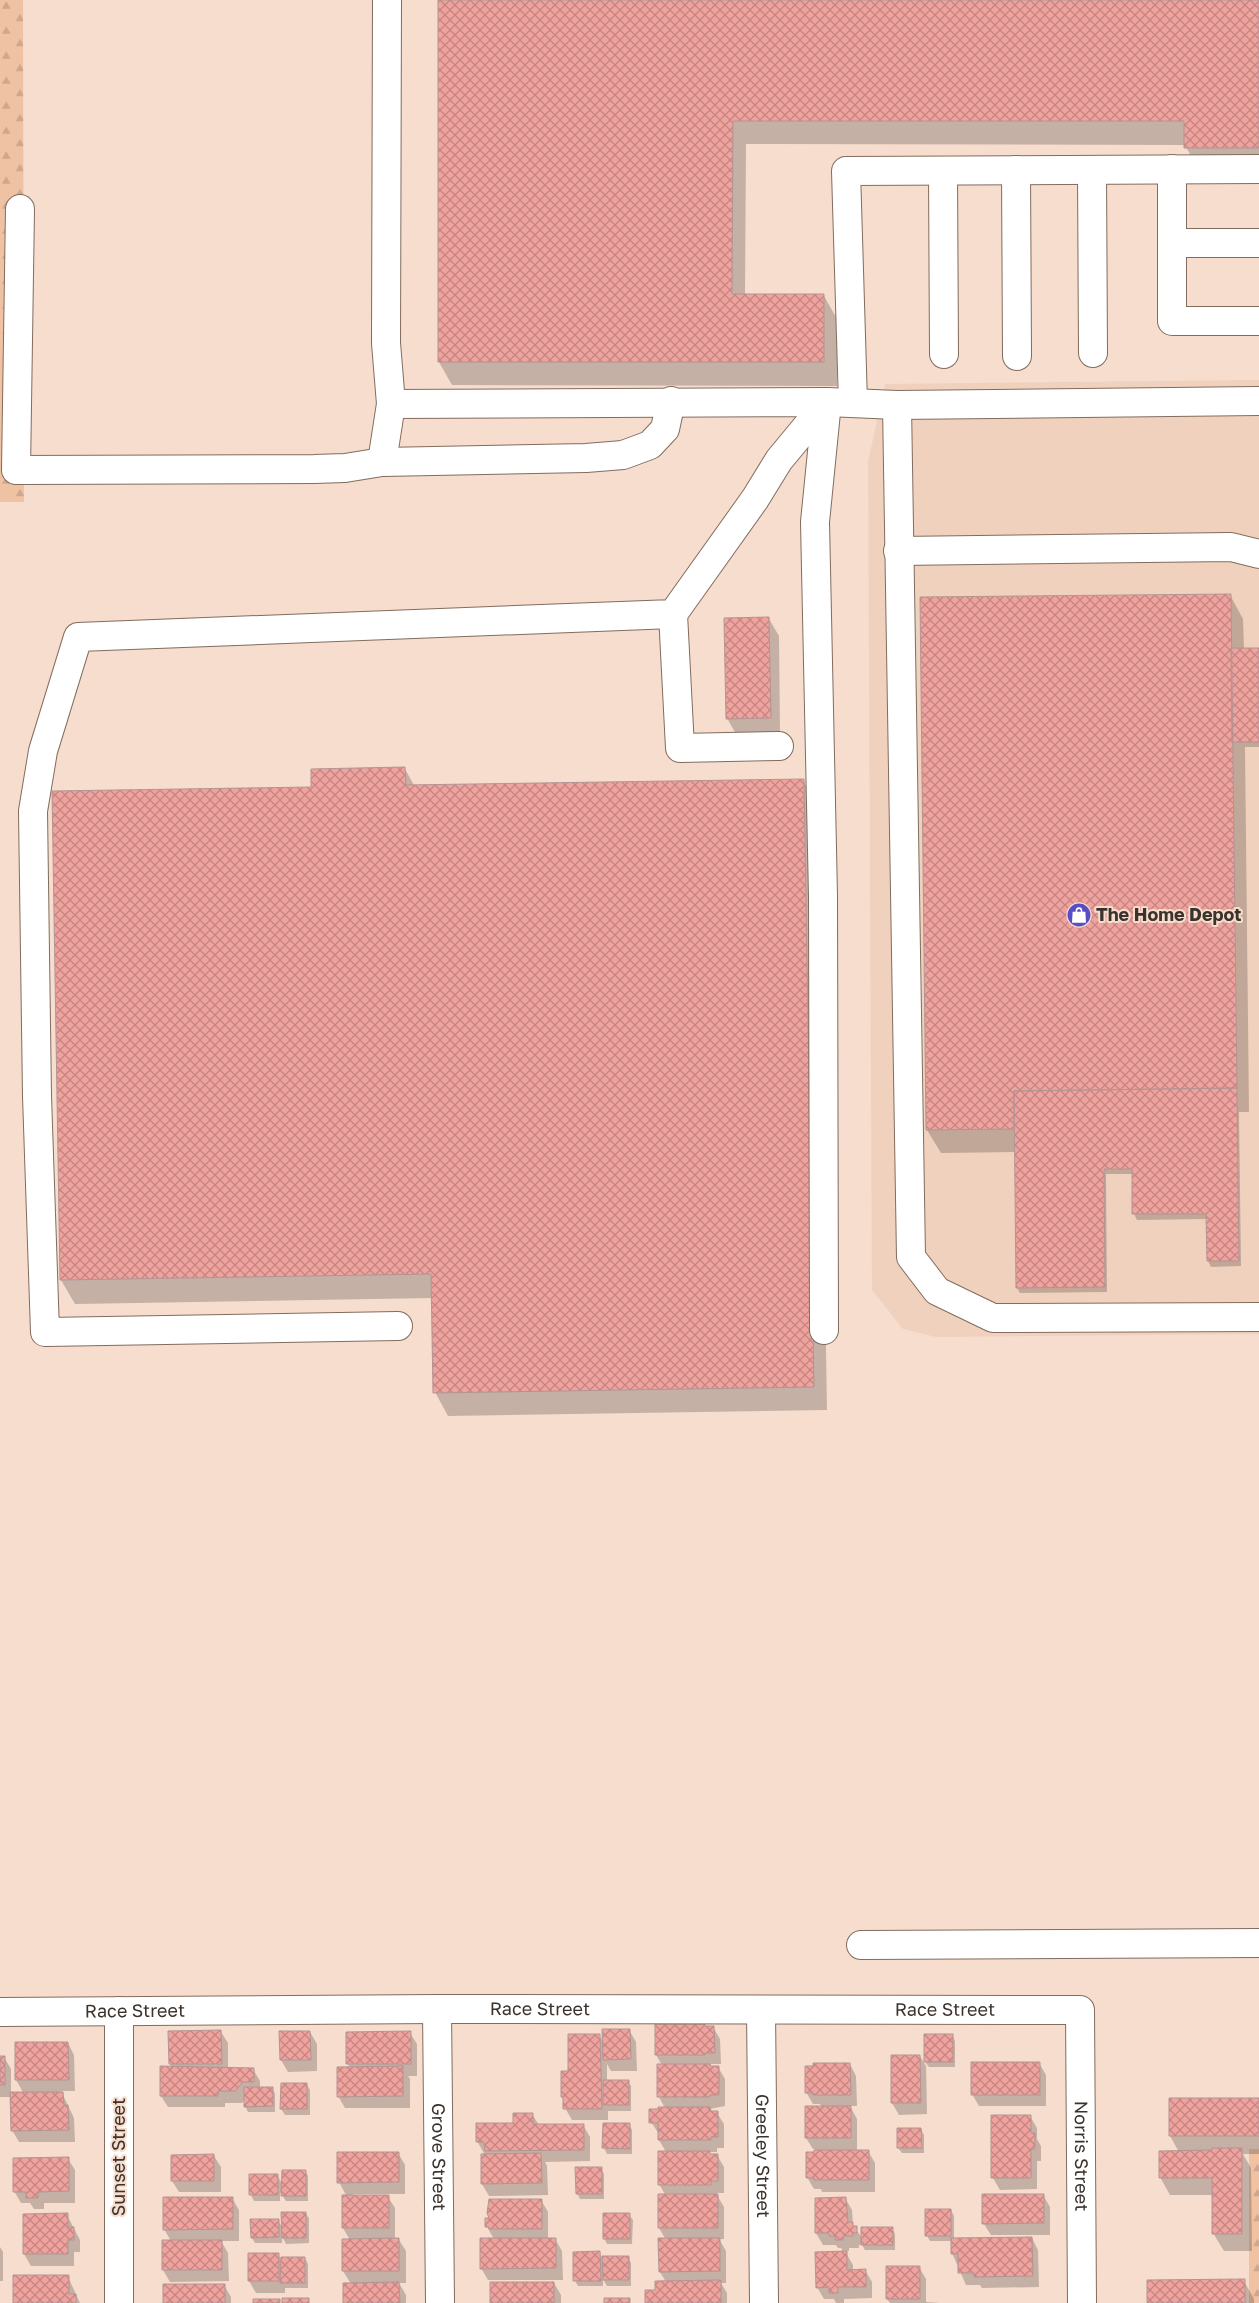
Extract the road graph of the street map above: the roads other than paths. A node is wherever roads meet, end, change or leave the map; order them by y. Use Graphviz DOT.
graph roads {
  1 [pos="387,0"];
  2 [pos="1172,169"];
  3 [pos="1259,169"];
  4 [pos="1016,170"];
  5 [pos="1092,170"];
  6 [pos="943,171"];
  7 [pos="20,209"];
  8 [pos="1172,243"];
  9 [pos="1259,243"];
  10 [pos="1259,321"];
  11 [pos="1093,353"];
  12 [pos="944,354"];
  13 [pos="1017,356"];
  14 [pos="671,401"];
  15 [pos="840,402"];
  16 [pos="1259,402"];
  17 [pos="391,404"];
  18 [pos="897,405"];
  19 [pos="382,462"];
  20 [pos="898,551"];
  21 [pos="1259,554"];
  22 [pos="673,614"];
  23 [pos="779,746"];
  24 [pos="1259,1317"];
  25 [pos="398,1326"];
  26 [pos="824,1330"];
  27 [pos="1259,1943"];
  28 [pos="861,1945"];
  29 [pos="437,2009"];
  30 [pos="761,2010"];
  31 [pos="1080,2010"];
  32 [pos="119,2011"];
  33 [pos="0,2012"];
  34 [pos="119,2303"];
  35 [pos="440,2303"];
  36 [pos="764,2303"];
  37 [pos="1082,2303"];
  1 -- 17 [label="street"];
  2 -- 3 [label="street"];
  2 -- 5 [label="street"];
  2 -- 8 [label="street"];
  4 -- 5 [label="street"];
  4 -- 6 [label="street"];
  4 -- 13 [label="street"];
  5 -- 11 [label="street"];
  6 -- 12 [label="street"];
  6 -- 15 [label="street"];
  7 -- 19 [label="street"];
  8 -- 9 [label="street"];
  8 -- 10 [label="street"];
  14 -- 15 [label="street"];
  14 -- 17 [label="street"];
  14 -- 19 [label="street"];
  15 -- 18 [label="street"];
  15 -- 22 [label="street"];
  15 -- 26 [label="street"];
  16 -- 18 [label="street"];
  17 -- 19 [label="street"];
  18 -- 20 [label="street"];
  20 -- 21 [label="street"];
  20 -- 24 [label="street"];
  22 -- 23 [label="street"];
  22 -- 25 [label="street"];
  27 -- 28 [label="street"];
  29 -- 30 [label="street, Race Street"];
  29 -- 32 [label="street, Race Street"];
  29 -- 35 [label="street, Grove Street"];
  30 -- 31 [label="street, Race Street"];
  30 -- 36 [label="street, Greeley Street"];
  31 -- 37 [label="street, Norris Street"];
  32 -- 33 [label="street, Race Street"];
  32 -- 34 [label="street, Sunset Street"];
}
